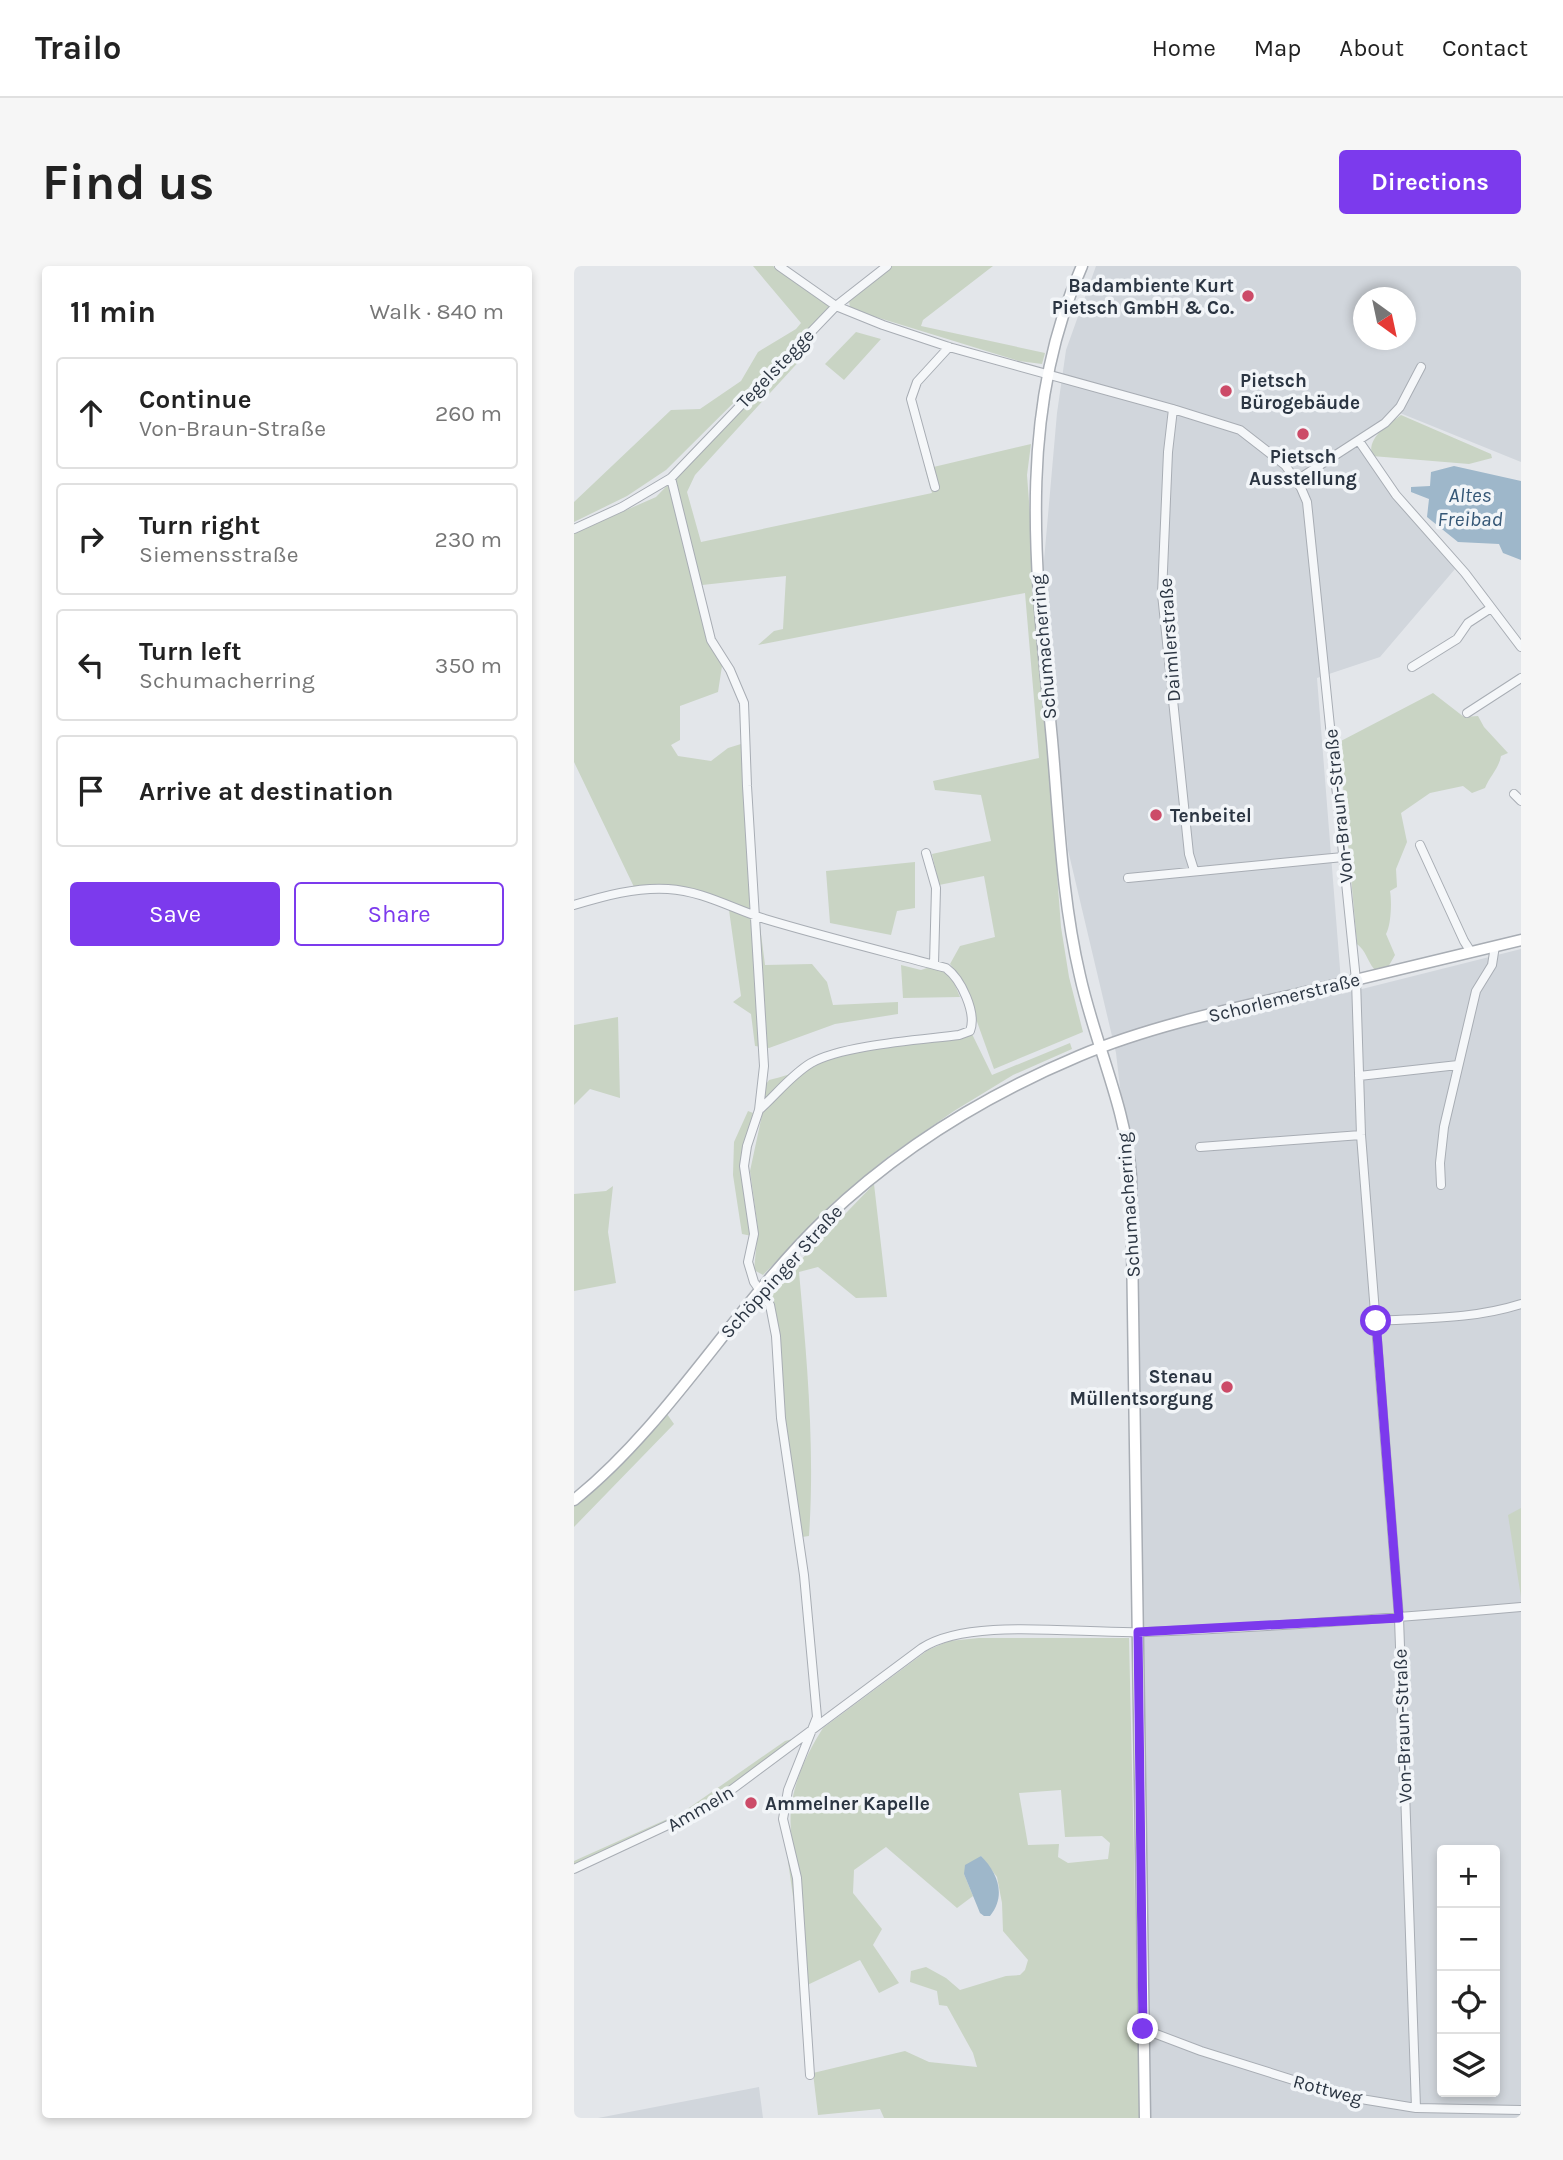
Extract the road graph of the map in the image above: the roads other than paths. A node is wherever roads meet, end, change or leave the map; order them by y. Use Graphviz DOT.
graph roads {
  1 [pos="779,266"];
  2 [pos="887,266"];
  3 [pos="1082,266"];
  4 [pos="836,306"];
  5 [pos="949,347"];
  6 [pos="1421,367"];
  7 [pos="1047,374"];
  8 [pos="1173,409"];
  9 [pos="1359,441"];
  10 [pos="671,478"];
  11 [pos="1297,480"];
  12 [pos="935,487"];
  13 [pos="574,529"];
  14 [pos="1491,608"];
  15 [pos="1519,642"];
  16 [pos="1412,667"];
  17 [pos="1521,678"];
  18 [pos="1467,713"];
  19 [pos="1514,793"];
  20 [pos="1521,801"];
  21 [pos="1420,845"];
  22 [pos="926,853"];
  23 [pos="1343,857"];
  24 [pos="1194,870"];
  25 [pos="1128,878"];
  26 [pos="574,905"];
  27 [pos="755,916"];
  28 [pos="1521,940"];
  29 [pos="1495,946"];
  30 [pos="1471,952"];
  31 [pos="934,964"];
  32 [pos="1356,980"];
  33 [pos="1099,1048"];
  34 [pos="1458,1065"];
  35 [pos="1359,1076"];
  36 [pos="759,1110"];
  37 [pos="1361,1135"];
  38 [pos="1200,1147"];
  39 [pos="1441,1185"];
  40 [pos="760,1289"];
  41 [pos="1521,1304"];
  42 [pos="1376,1321"];
  43 [pos="574,1500"];
  44 [pos="1521,1607"];
  45 [pos="1399,1618"];
  46 [pos="1138,1632"];
  47 [pos="814,1728"];
  48 [pos="574,1869"];
  49 [pos="1143,2029"];
  50 [pos="810,2075"];
  51 [pos="1416,2108"];
  52 [pos="1521,2110"];
  53 [pos="1144,2118"];
  1 -- 4 [label="street, Von-Braun-Straße"];
  2 -- 4 [label="street, Tegelstegge"];
  3 -- 7 [label="main road, Schumacherring"];
  4 -- 5 [label="street, Von-Braun-Straße"];
  4 -- 10 [label="street, Tegelstegge"];
  5 -- 7 [label="street, Von-Braun-Straße"];
  5 -- 12 [label="street"];
  6 -- 9 [label="street"];
  7 -- 8 [label="street, Von-Braun-Straße"];
  7 -- 33 [label="main road, Schumacherring"];
  8 -- 11 [label="street, Von-Braun-Straße"];
  8 -- 24 [label="street, Daimlerstraße"];
  9 -- 11 [label="street"];
  9 -- 14 [label="street"];
  10 -- 13 [label="street, Tegelstegge"];
  10 -- 27 [label="street"];
  11 -- 23 [label="street, Von-Braun-Straße"];
  14 -- 15 [label="street"];
  14 -- 16 [label="street"];
  17 -- 18 [label="street"];
  19 -- 20 [label="street"];
  21 -- 30 [label="street"];
  22 -- 31 [label="street"];
  23 -- 24 [label="street"];
  23 -- 32 [label="street, Von-Braun-Straße"];
  24 -- 25 [label="street"];
  26 -- 27 [label="street"];
  27 -- 31 [label="street"];
  27 -- 36 [label="street"];
  28 -- 29 [label="main road, Schorlemerstraße"];
  29 -- 30 [label="main road, Schorlemerstraße"];
  29 -- 34 [label="street"];
  30 -- 32 [label="main road, Schorlemerstraße"];
  31 -- 36 [label="street"];
  32 -- 33 [label="main road, Schorlemerstraße"];
  32 -- 35 [label="street, Von-Braun-Straße"];
  33 -- 40 [label="main road, Schöppinger Straße"];
  33 -- 46 [label="main road, Schumacherring"];
  34 -- 35 [label="street"];
  34 -- 39 [label="street"];
  35 -- 37 [label="street, Von-Braun-Straße"];
  36 -- 40 [label="street"];
  37 -- 38 [label="street"];
  37 -- 42 [label="street, Von-Braun-Straße"];
  40 -- 43 [label="main road, Schöppinger Straße"];
  40 -- 47 [label="street"];
  41 -- 42 [label="street"];
  42 -- 45 [label="street, Von-Braun-Straße"];
  44 -- 45 [label="street, Ammeln"];
  45 -- 46 [label="street, Ammeln"];
  45 -- 51 [label="street, Von-Braun-Straße"];
  46 -- 47 [label="street, Ammeln"];
  46 -- 49 [label="main road, Schumacherring"];
  47 -- 48 [label="street, Ammeln"];
  47 -- 50 [label="street"];
  49 -- 51 [label="street, Rottweg"];
  49 -- 53 [label="main road, Schumacherring"];
  51 -- 52 [label="street, Rottweg"];
}
